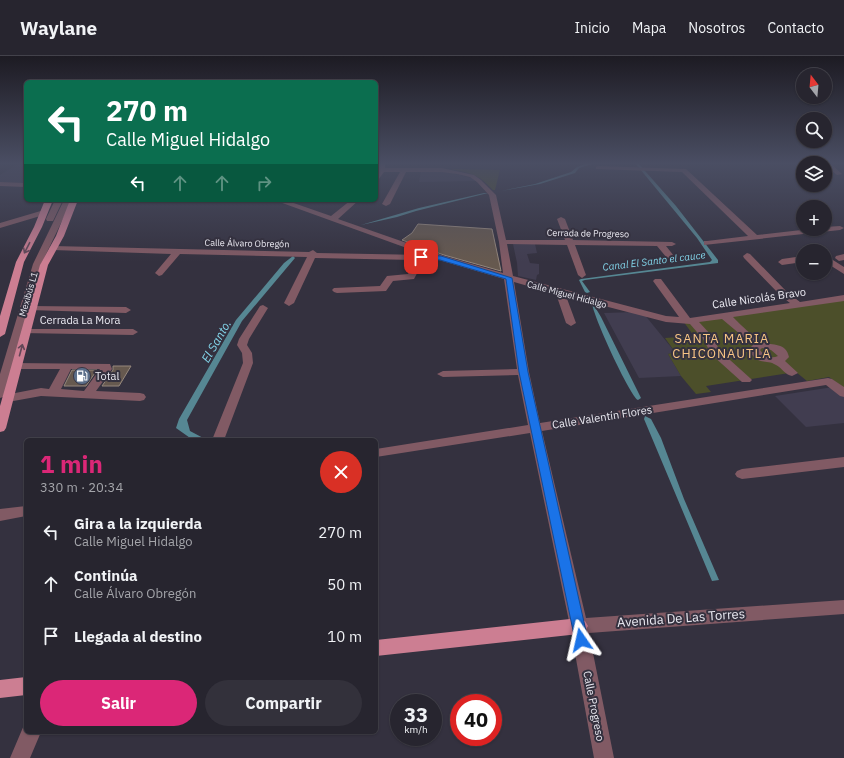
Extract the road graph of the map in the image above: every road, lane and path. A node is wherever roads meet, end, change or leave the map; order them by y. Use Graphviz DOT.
graph roads {
  1 [pos="390,196"];
  2 [pos="492,196"];
  3 [pos="711,196"];
  4 [pos="48,202"];
  5 [pos="58,202"];
  6 [pos="67,202"];
  7 [pos="73,202"];
  8 [pos="284,202"];
  9 [pos="354,202"];
  10 [pos="386,204"];
  11 [pos="44,212"];
  12 [pos="334,219"];
  13 [pos="561,219"];
  14 [pos="832,224"];
  15 [pos="0,226"];
  16 [pos="842,229"];
  17 [pos="754,237"];
  18 [pos="503,242"];
  19 [pos="569,243"];
  20 [pos="707,243"];
  21 [pos="659,244"];
  22 [pos="672,244"];
  23 [pos="53,248"];
  24 [pos="177,252"];
  25 [pos="313,254"];
  26 [pos="670,256"];
  27 [pos="746,256"];
  28 [pos="421,257"];
  29 [pos="441,258"];
  30 [pos="796,260"];
  31 [pos="782,262"];
  32 [pos="832,263"];
  33 [pos="844,271"];
  34 [pos="159,273"];
  35 [pos="582,275"];
  36 [pos="509,278"];
  37 [pos="658,281"];
  38 [pos="337,290"];
  39 [pos="560,292"];
  40 [pos="844,298"];
  41 [pos="290,303"];
  42 [pos="799,305"];
  43 [pos="32,308"];
  44 [pos="263,308"];
  45 [pos="126,310"];
  46 [pos="724,315"];
  47 [pos="690,320"];
  48 [pos="677,321"];
  49 [pos="571,323"];
  50 [pos="26,331"];
  51 [pos="133,332"];
  52 [pos="0,334"];
  53 [pos="17,366"];
  54 [pos="67,366"];
  55 [pos="0,368"];
  56 [pos="523,372"];
  57 [pos="792,373"];
  58 [pos="443,374"];
  59 [pos="746,380"];
  60 [pos="53,392"];
  61 [pos="88,394"];
  62 [pos="844,394"];
  63 [pos="4,396"];
  64 [pos="140,397"];
  65 [pos="535,427"];
  66 [pos="0,428"];
  67 [pos="219,438"];
  68 [pos="378,453"];
  69 [pos="844,462"];
  70 [pos="742,474"];
  71 [pos="24,511"];
  72 [pos="0,515"];
  73 [pos="844,607"];
  74 [pos="579,626"];
  75 [pos="378,648"];
  76 [pos="24,686"];
  77 [pos="0,689"];
  78 [pos="30,734"];
  79 [pos="20,758"];
  80 [pos="604,758"];
  1 -- 10 [label="street"];
  2 -- 18 [label="street, Calle Progreso"];
  3 -- 17 [label="street"];
  4 -- 11 [label="main road"];
  5 -- 55 [label="street, Mexibús L1"];
  6 -- 63 [label="street, Mexibús L1"];
  7 -- 23 [label="main road"];
  8 -- 12 [label="street, Calle Miguel Hidalgo"];
  9 -- 12 [label="street"];
  11 -- 15 [label="street"];
  11 -- 52 [label="main road, one-way"];
  12 -- 29 [label="street, Calle Miguel Hidalgo"];
  13 -- 19 [label="street"];
  14 -- 16 [label="street"];
  16 -- 17 [label="street"];
  17 -- 20 [label="street"];
  18 -- 19 [label="street, Cerrada de Progreso"];
  18 -- 36 [label="street, Calle Progreso"];
  19 -- 21 [label="street, Cerrada de Progreso"];
  19 -- 35 [label="street"];
  21 -- 22 [label="street, Cerrada de Progreso"];
  21 -- 26 [label="street"];
  23 -- 24 [label="street, Calle Álvaro Obregón"];
  23 -- 43 [label="main road"];
  24 -- 25 [label="street, Calle Álvaro Obregón"];
  24 -- 34 [label="street"];
  25 -- 28 [label="street, Calle Álvaro Obregón"];
  25 -- 41 [label="street"];
  27 -- 42 [label="street"];
  28 -- 29 [label="street, Calle Álvaro Obregón"];
  28 -- 38 [label="street"];
  29 -- 36 [label="street, Calle Miguel Hidalgo"];
  30 -- 31 [label="street"];
  32 -- 33 [label="street"];
  36 -- 39 [label="street, Calle Miguel Hidalgo"];
  36 -- 56 [label="street, Calle Progreso"];
  37 -- 47 [label="street"];
  39 -- 48 [label="street, Calle Miguel Hidalgo"];
  39 -- 49 [label="street"];
  40 -- 42 [label="street, Calle Nicolás Bravo"];
  42 -- 46 [label="street, Calle Nicolás Bravo"];
  43 -- 45 [label="street"];
  43 -- 50 [label="main road"];
  44 -- 67 [label="street"];
  46 -- 47 [label="street, Calle Nicolás Bravo"];
  46 -- 57 [label="street"];
  47 -- 48 [label="street, Calle Nicolás Bravo"];
  47 -- 59 [label="street"];
  50 -- 51 [label="street, Cerrada La Mora"];
  53 -- 50 [label="main road, one-way"];
  53 -- 54 [label="street"];
  53 -- 63 [label="main road"];
  54 -- 60 [label="street"];
  54 -- 61 [label="street"];
  56 -- 58 [label="street"];
  56 -- 65 [label="street, Calle Progreso"];
  60 -- 61 [label="street"];
  60 -- 63 [label="street"];
  61 -- 64 [label="street"];
  62 -- 65 [label="street, Calle Valentín Flores"];
  63 -- 66 [label="main road"];
  65 -- 68 [label="street, Calle Valentín Flores"];
  65 -- 74 [label="street, Calle Progreso"];
  69 -- 70 [label="street"];
  71 -- 72 [label="street"];
  73 -- 74 [label="street, Avenida De Las Torres"];
  74 -- 75 [label="main road, Avenida De Las Torres"];
  74 -- 80 [label="street, Calle Progreso"];
  76 -- 77 [label="main road"];
  78 -- 79 [label="street"];
}
